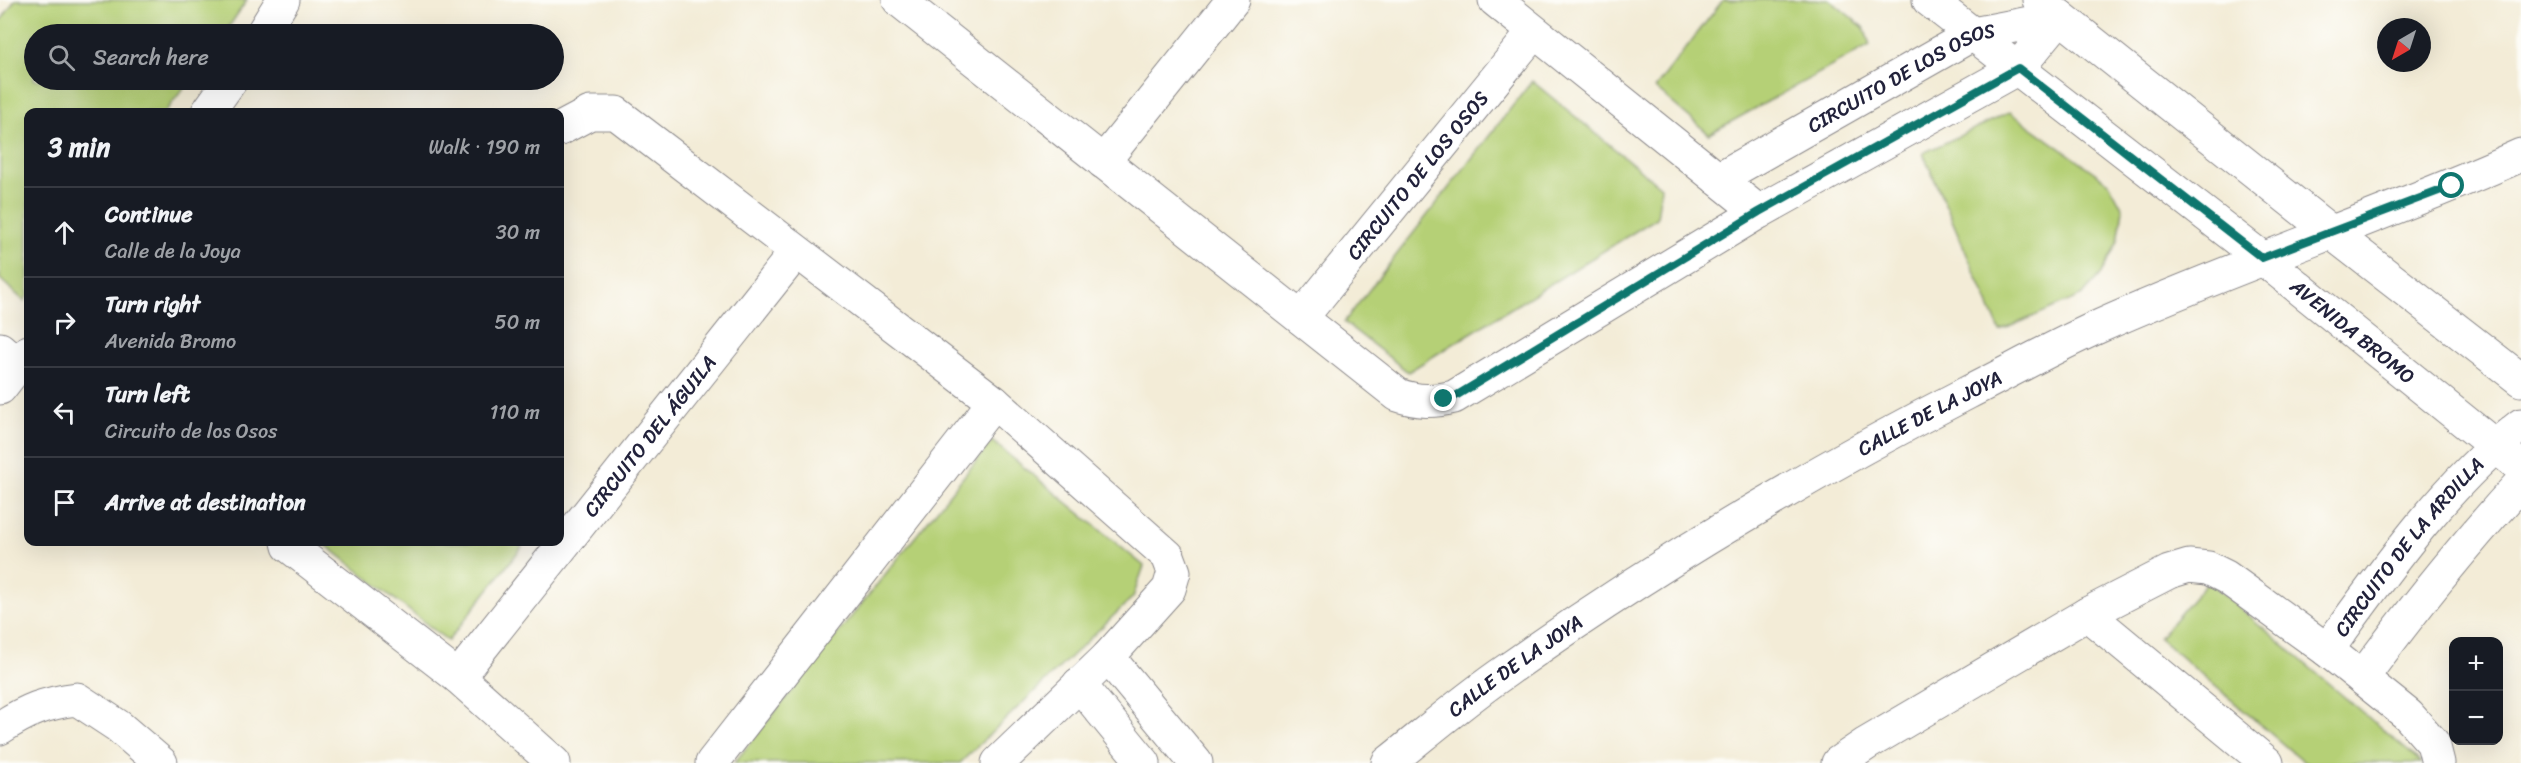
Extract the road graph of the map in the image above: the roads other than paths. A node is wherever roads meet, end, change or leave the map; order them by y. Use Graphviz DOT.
graph roads {
  1 [pos="283,0"];
  2 [pos="1233,0"];
  3 [pos="1495,0"];
  4 [pos="1929,0"];
  5 [pos="907,3"];
  6 [pos="2050,8"];
  7 [pos="268,24"];
  8 [pos="1534,32"];
  9 [pos="1973,34"];
  10 [pos="2018,68"];
  11 [pos="224,90"];
  12 [pos="211,108"];
  13 [pos="564,127"];
  14 [pos="2521,155"];
  15 [pos="1103,162"];
  16 [pos="1718,179"];
  17 [pos="1759,212"];
  18 [pos="2332,233"];
  19 [pos="796,252"];
  20 [pos="2262,258"];
  21 [pos="1301,318"];
  22 [pos="2521,380"];
  23 [pos="994,402"];
  24 [pos="2521,425"];
  25 [pos="2494,446"];
  26 [pos="2521,467"];
  27 [pos="2521,483"];
  28 [pos="564,544"];
  29 [pos="289,546"];
  30 [pos="562,546"];
  31 [pos="2088,614"];
  32 [pos="2327,650"];
  33 [pos="1108,657"];
  34 [pos="458,677"];
  35 [pos="2362,678"];
  36 [pos="1079,684"];
  37 [pos="0,728"];
  38 [pos="1877,753"];
  39 [pos="161,763"];
  40 [pos="554,763"];
  41 [pos="712,763"];
  42 [pos="998,763"];
  43 [pos="1144,763"];
  44 [pos="1196,763"];
  45 [pos="1388,763"];
  46 [pos="1838,763"];
  47 [pos="2267,763"];
  48 [pos="2438,763"];
  1 -- 7 [label="street"];
  2 -- 15 [label="street"];
  3 -- 8 [label="street"];
  4 -- 9 [label="street, AVENIDA BROMO"];
  5 -- 15 [label="street, CIRCUITO DE LOS OSOS"];
  6 -- 9 [label="street, CIRCUITO DE LOS OSOS"];
  6 -- 10 [label="street, CIRCUITO DE LOS OSOS"];
  6 -- 18 [label="street"];
  8 -- 16 [label="street"];
  8 -- 21 [label="street, CIRCUITO DE LOS OSOS"];
  9 -- 10 [label="street, AVENIDA BROMO"];
  9 -- 16 [label="street, CIRCUITO DE LOS OSOS"];
  10 -- 17 [label="street, CIRCUITO DE LOS OSOS"];
  10 -- 20 [label="street, AVENIDA BROMO"];
  11 -- 12 [label="street"];
  13 -- 19 [label="street"];
  14 -- 18 [label="street, CALLE DE LA JOYA"];
  15 -- 21 [label="street, CIRCUITO DE LOS OSOS"];
  16 -- 17 [label="street"];
  17 -- 21 [label="street, CIRCUITO DE LOS OSOS"];
  18 -- 20 [label="street, CALLE DE LA JOYA"];
  18 -- 22 [label="street"];
  19 -- 23 [label="street"];
  19 -- 28 [label="street, CIRCUITO DEL ÁGUILA"];
  20 -- 25 [label="street, AVENIDA BROMO"];
  20 -- 45 [label="street, CALLE DE LA JOYA"];
  23 -- 33 [label="street"];
  23 -- 41 [label="street"];
  24 -- 25 [label="street, CIRCUITO DE LA ARDILLA"];
  25 -- 26 [label="street, AVENIDA BROMO"];
  25 -- 32 [label="street, CIRCUITO DE LA ARDILLA"];
  27 -- 35 [label="street, CIRCUITO DE LA ARDILLA"];
  29 -- 34 [label="street"];
  30 -- 34 [label="street, CIRCUITO DEL ÁGUILA"];
  31 -- 32 [label="street, CIRCUITO DE LA ARDILLA"];
  31 -- 38 [label="street, CIRCUITO DE LA ARDILLA"];
  31 -- 47 [label="street"];
  32 -- 35 [label="street, CIRCUITO DE LA ARDILLA"];
  33 -- 36 [label="street"];
  33 -- 44 [label="street"];
  34 -- 40 [label="street"];
  35 -- 48 [label="street, CIRCUITO DE LA ARDILLA"];
  36 -- 42 [label="street"];
  36 -- 43 [label="street"];
  37 -- 39 [label="street"];
  38 -- 46 [label="street, CIRCUITO DE LA ARDILLA"];
}
